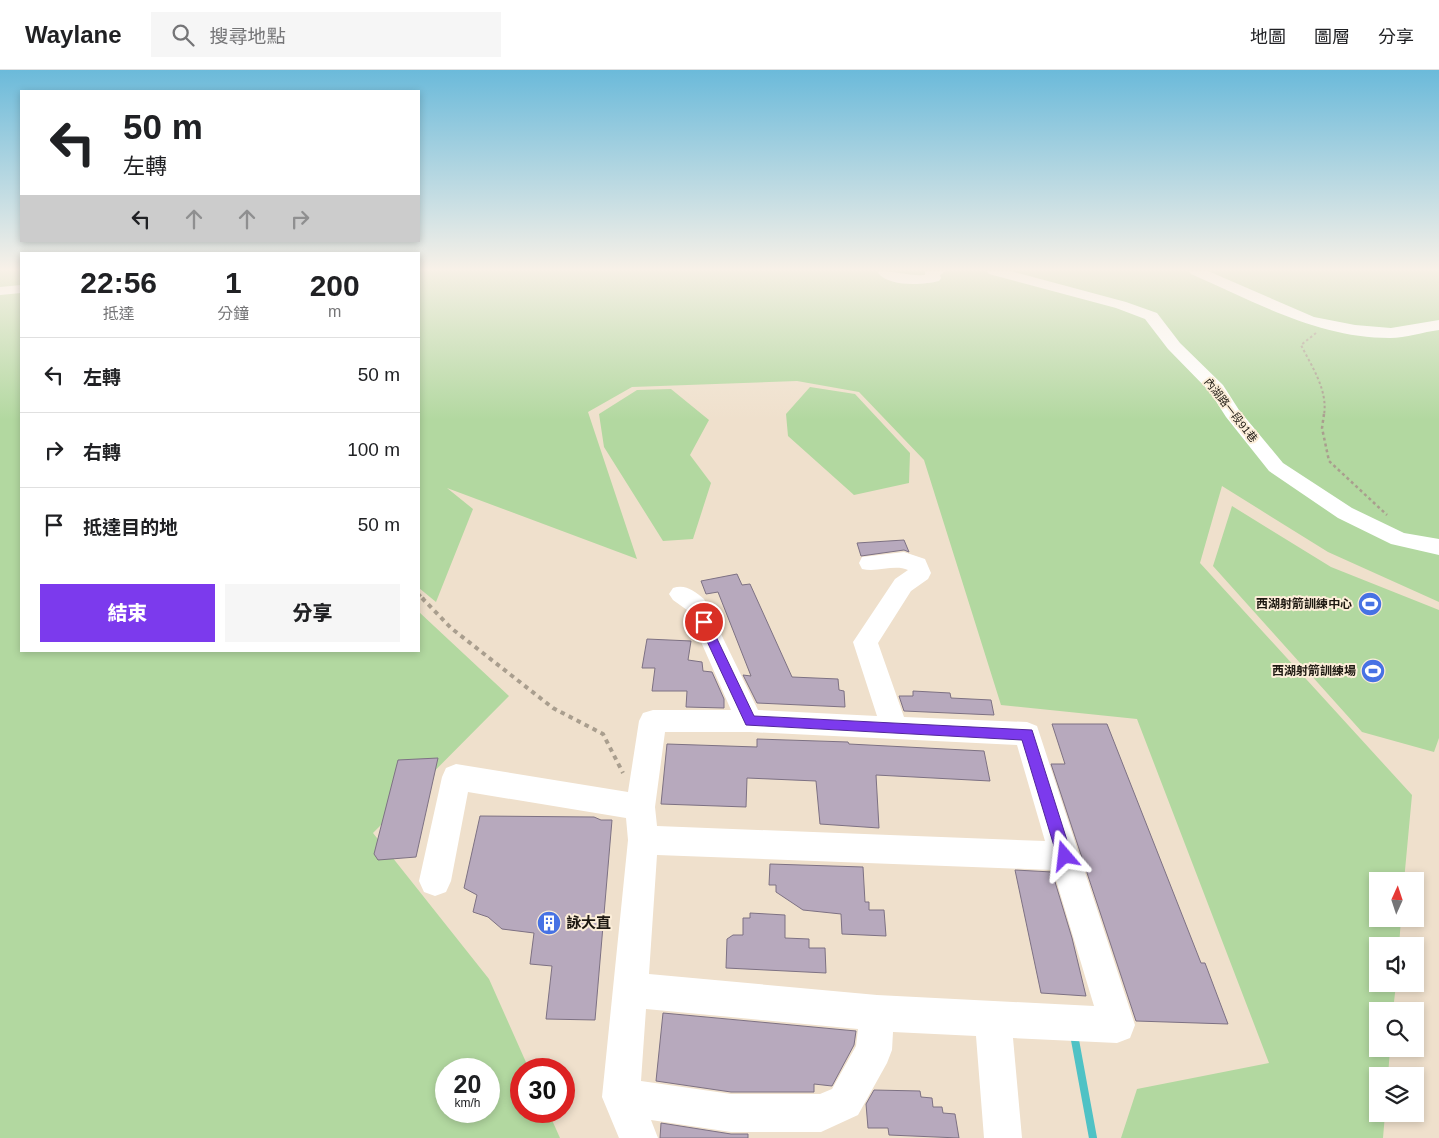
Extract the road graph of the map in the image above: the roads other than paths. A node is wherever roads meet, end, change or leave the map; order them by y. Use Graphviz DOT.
graph roads {
  1 [pos="1155,321"];
  2 [pos="1310,321"];
  3 [pos="1439,326"];
  4 [pos="1439,547"];
  5 [pos="870,563"];
  6 [pos="681,594"];
  7 [pos="750,721"];
  8 [pos="894,727"];
  9 [pos="640,807"];
  10 [pos="643,840"];
  11 [pos="1065,856"];
  12 [pos="434,881"];
  13 [pos="629,990"];
  14 [pos="877,1013"];
  15 [pos="993,1018"];
  16 [pos="621,1097"];
  17 [pos="639,1138"];
  18 [pos="1003,1138"];
  1 -- 4 [label="street, 內湖路一段91巷"];
  2 -- 3 [label="street"];
  5 -- 8 [label="street"];
  6 -- 7 [label="street"];
  7 -- 8 [label="street"];
  7 -- 9 [label="street"];
  8 -- 11 [label="street"];
  9 -- 10 [label="street"];
  9 -- 12 [label="street"];
  10 -- 11 [label="street"];
  10 -- 13 [label="street"];
  11 -- 15 [label="street"];
  13 -- 14 [label="street"];
  13 -- 16 [label="street"];
  14 -- 15 [label="street"];
  14 -- 16 [label="street"];
  15 -- 18 [label="street"];
  16 -- 17 [label="street"];
}
